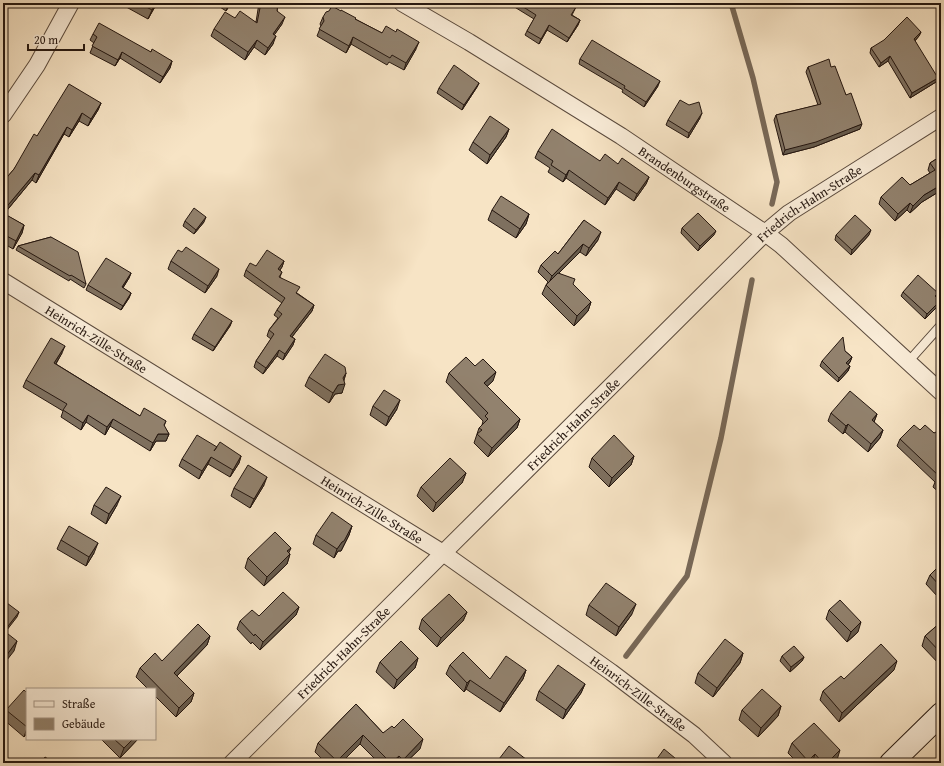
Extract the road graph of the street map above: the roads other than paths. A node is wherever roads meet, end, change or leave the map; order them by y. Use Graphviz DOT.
graph roads {
  1 [pos="71,3"];
  2 [pos="402,3"];
  3 [pos="3,115"];
  4 [pos="941,117"];
  5 [pos="765,232"];
  6 [pos="3,281"];
  7 [pos="941,325"];
  8 [pos="908,362"];
  9 [pos="941,392"];
  10 [pos="443,553"];
  11 [pos="941,714"];
  12 [pos="232,763"];
  13 [pos="724,763"];
  14 [pos="891,763"];
  1 -- 3 [label="street"];
  2 -- 5 [label="street, Brandenburgstraße"];
  4 -- 5 [label="street, Friedrich-Hahn-Straße"];
  5 -- 8 [label="street, Brandenburgstraße"];
  5 -- 10 [label="street, Friedrich-Hahn-Straße"];
  6 -- 10 [label="street, Heinrich-Zille-Straße"];
  7 -- 8 [label="lane"];
  8 -- 9 [label="street, Brandenburgstraße"];
  10 -- 12 [label="street, Friedrich-Hahn-Straße"];
  10 -- 13 [label="street, Heinrich-Zille-Straße"];
  11 -- 14 [label="street"];
}
